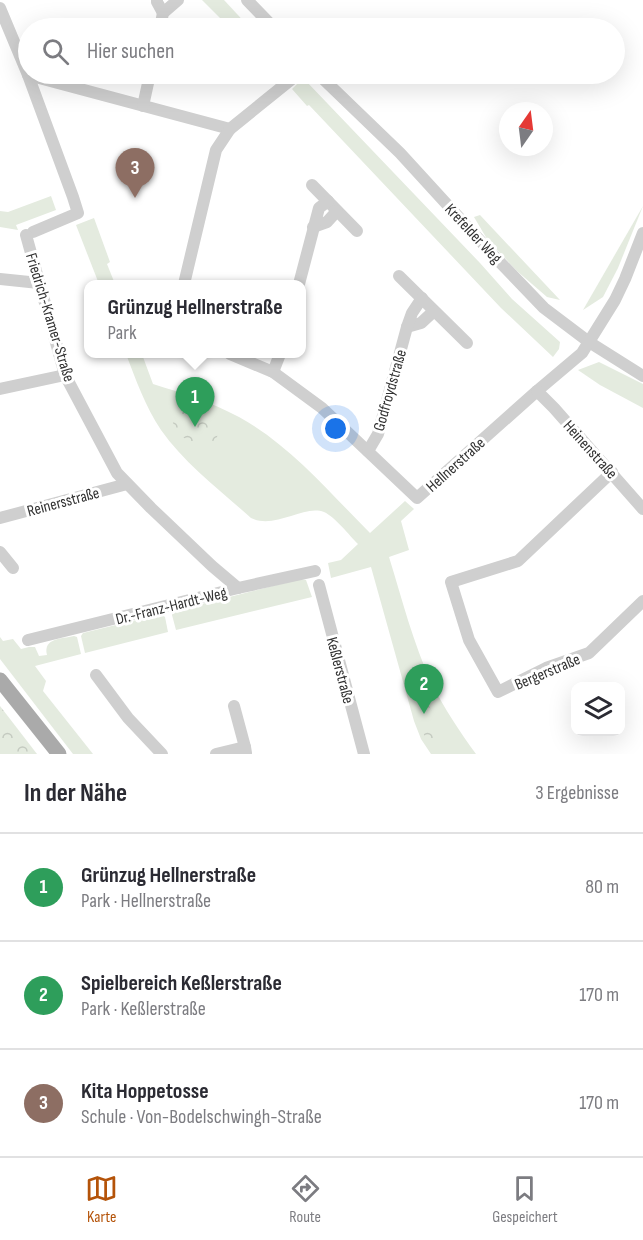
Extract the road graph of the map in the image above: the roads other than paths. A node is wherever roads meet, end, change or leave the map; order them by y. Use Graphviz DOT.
graph roads {
  1 [pos="157,0"];
  2 [pos="178,0"];
  3 [pos="247,0"];
  4 [pos="0,8"];
  5 [pos="163,13"];
  6 [pos="162,18"];
  7 [pos="264,18"];
  8 [pos="18,51"];
  9 [pos="31,84"];
  10 [pos="61,84"];
  11 [pos="148,84"];
  12 [pos="286,84"];
  13 [pos="328,84"];
  14 [pos="143,106"];
  15 [pos="230,129"];
  16 [pos="312,185"];
  17 [pos="328,201"];
  18 [pos="337,211"];
  19 [pos="313,227"];
  20 [pos="357,231"];
  21 [pos="643,233"];
  22 [pos="399,276"];
  23 [pos="0,279"];
  24 [pos="184,280"];
  25 [pos="300,280"];
  26 [pos="39,283"];
  27 [pos="422,298"];
  28 [pos="434,311"];
  29 [pos="407,327"];
  30 [pos="589,342"];
  31 [pos="467,344"];
  32 [pos="240,358"];
  33 [pos="278,358"];
  34 [pos="273,372"];
  35 [pos="65,375"];
  36 [pos="643,376"];
  37 [pos="0,389"];
  38 [pos="537,391"];
  39 [pos="368,450"];
  40 [pos="612,472"];
  41 [pos="127,484"];
  42 [pos="643,509"];
  43 [pos="0,518"];
  44 [pos="0,552"];
  45 [pos="13,568"];
  46 [pos="315,571"];
  47 [pos="319,585"];
  48 [pos="238,588"];
  49 [pos="643,601"];
  50 [pos="28,640"];
  51 [pos="96,675"];
  52 [pos="0,680"];
  53 [pos="234,705"];
  54 [pos="246,751"];
  55 [pos="59,754"];
  56 [pos="162,754"];
  57 [pos="216,754"];
  58 [pos="364,754"];
  1 -- 5 [label="street"];
  2 -- 5 [label="street"];
  3 -- 7 [label="street"];
  4 -- 8 [label="street"];
  5 -- 6 [label="street"];
  9 -- 26 [label="street, Friedrich-Kramer-Straße"];
  10 -- 14 [label="street"];
  11 -- 14 [label="street"];
  12 -- 15 [label="street"];
  13 -- 30 [label="street, Krefelder Weg"];
  14 -- 15 [label="street"];
  15 -- 24 [label="street"];
  16 -- 17 [label="street"];
  17 -- 18 [label="street"];
  17 -- 19 [label="street"];
  18 -- 19 [label="street"];
  18 -- 20 [label="street"];
  19 -- 25 [label="street"];
  21 -- 30 [label="street, Hellnerstraße"];
  22 -- 27 [label="street"];
  23 -- 26 [label="street"];
  26 -- 35 [label="street, Friedrich-Kramer-Straße"];
  27 -- 28 [label="street"];
  27 -- 29 [label="street, Godfroydstraße"];
  28 -- 29 [label="street, Godfroydstraße"];
  28 -- 31 [label="street"];
  29 -- 39 [label="street, Godfroydstraße"];
  30 -- 36 [label="street, Krefelder Weg"];
  30 -- 38 [label="street, Hellnerstraße"];
  32 -- 34 [label="street, Hellnerstraße"];
  33 -- 34 [label="street"];
  34 -- 39 [label="street, Hellnerstraße"];
  35 -- 37 [label="street"];
  35 -- 41 [label="street, Friedrich-Kramer-Straße"];
  38 -- 39 [label="street, Hellnerstraße"];
  38 -- 40 [label="street, Heinenstraße"];
  40 -- 42 [label="street, Heinenstraße"];
  40 -- 49 [label="street, Bergerstraße"];
  41 -- 43 [label="street, Reinersstraße"];
  41 -- 48 [label="street, Friedrich-Kramer-Straße"];
  44 -- 45 [label="street"];
  46 -- 48 [label="street, Dr.-Franz-Hardt-Weg"];
  47 -- 58 [label="street, Keßlerstraße"];
  48 -- 50 [label="street, Dr.-Franz-Hardt-Weg"];
  51 -- 56 [label="street"];
  52 -- 55 [label="main road"];
  53 -- 54 [label="street"];
  54 -- 57 [label="street"];
}
